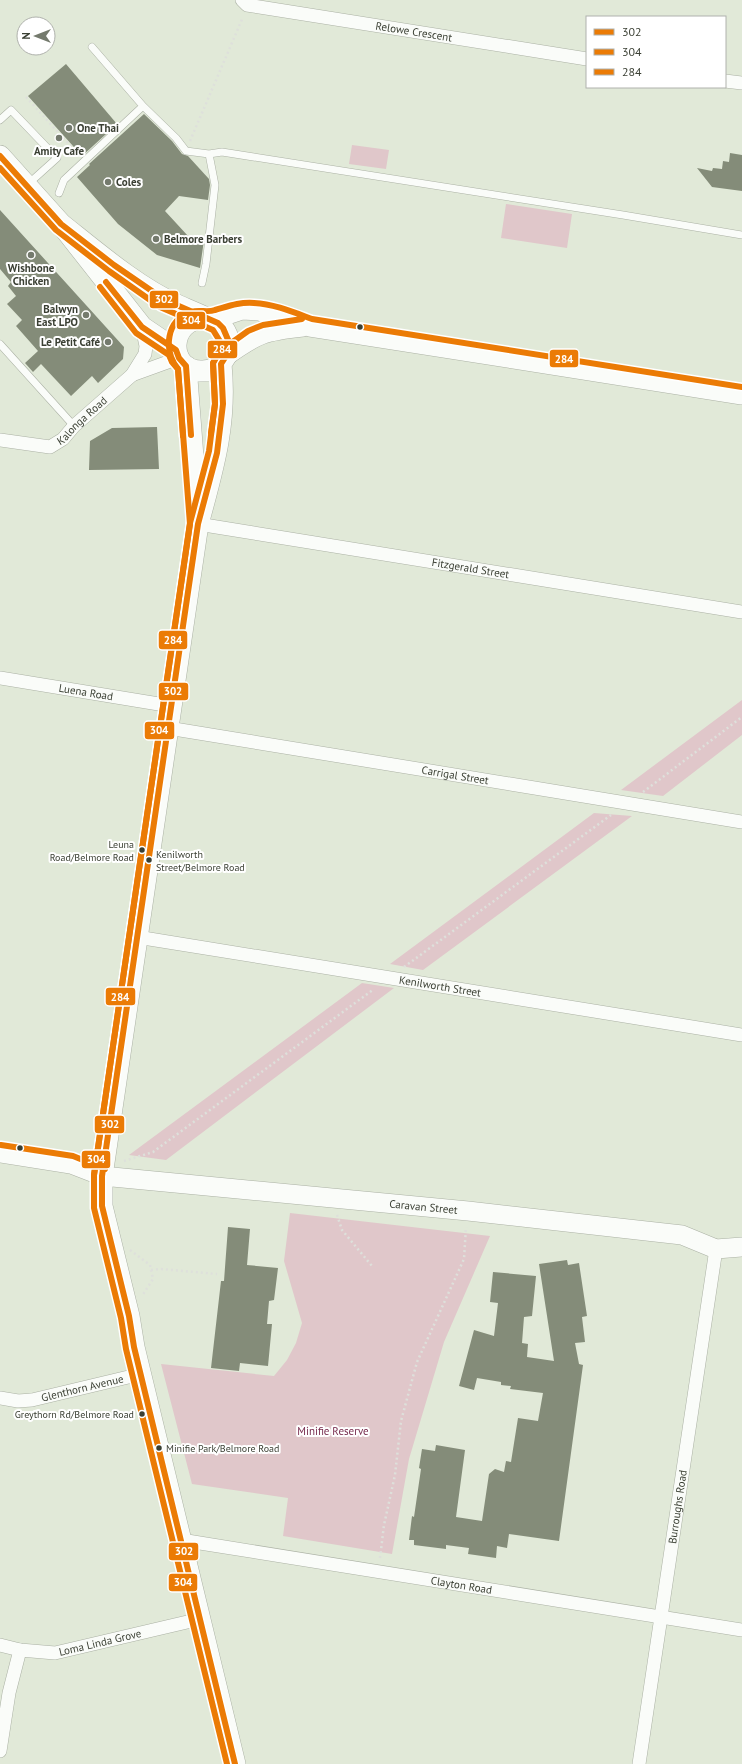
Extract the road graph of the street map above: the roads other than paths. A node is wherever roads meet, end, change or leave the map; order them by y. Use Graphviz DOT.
graph roads {
  1 [pos="244,2"];
  2 [pos="92,47"];
  3 [pos="586,59"];
  4 [pos="726,81"];
  5 [pos="742,83"];
  6 [pos="143,106"];
  7 [pos="0,120"];
  8 [pos="209,154"];
  9 [pos="0,156"];
  10 [pos="26,186"];
  11 [pos="58,193"];
  12 [pos="60,224"];
  13 [pos="742,235"];
  14 [pos="202,283"];
  15 [pos="208,319"];
  16 [pos="142,327"];
  17 [pos="310,327"];
  18 [pos="0,344"];
  19 [pos="180,358"];
  20 [pos="224,360"];
  21 [pos="132,375"];
  22 [pos="742,395"];
  23 [pos="74,426"];
  24 [pos="0,440"];
  25 [pos="198,524"];
  26 [pos="742,612"];
  27 [pos="0,678"];
  28 [pos="171,706"];
  29 [pos="168,728"];
  30 [pos="742,822"];
  31 [pos="137,937"];
  32 [pos="742,1035"];
  33 [pos="0,1153"];
  34 [pos="102,1176"];
  35 [pos="742,1247"];
  36 [pos="716,1249"];
  37 [pos="141,1374"];
  38 [pos="0,1398"];
  39 [pos="181,1540"];
  40 [pos="660,1617"];
  41 [pos="200,1619"];
  42 [pos="742,1630"];
  43 [pos="0,1645"];
  44 [pos="20,1650"];
  45 [pos="0,1751"];
  46 [pos="235,1764"];
  47 [pos="639,1764"];
  1 -- 3 [label="street, Relowe Crescent"];
  2 -- 6 [label="lane"];
  4 -- 5 [label="street"];
  6 -- 8 [label="lane"];
  6 -- 11 [label="lane"];
  7 -- 10 [label="lane"];
  8 -- 13 [label="lane"];
  8 -- 14 [label="lane"];
  9 -- 10 [label="main road"];
  10 -- 12 [label="main road"];
  12 -- 15 [label="main road"];
  12 -- 16 [label="main road"];
  15 -- 17 [label="main road"];
  15 -- 19 [label="main road"];
  15 -- 20 [label="main road"];
  16 -- 19 [label="main road"];
  16 -- 21 [label="street, Kalonga Road"];
  17 -- 20 [label="main road"];
  17 -- 22 [label="main road"];
  18 -- 23 [label="lane"];
  19 -- 20 [label="main road"];
  19 -- 21 [label="street, Kalonga Road"];
  19 -- 25 [label="main road"];
  20 -- 25 [label="main road"];
  21 -- 23 [label="street, Kalonga Road"];
  23 -- 24 [label="street, Kalonga Road"];
  25 -- 26 [label="street, Fitzgerald Street"];
  25 -- 28 [label="main road"];
  27 -- 28 [label="street, Luena Road"];
  28 -- 29 [label="main road"];
  29 -- 30 [label="street, Carrigal Street"];
  29 -- 31 [label="main road"];
  31 -- 32 [label="street, Kenilworth Street"];
  31 -- 34 [label="main road"];
  33 -- 34 [label="main road, Caravan Street"];
  34 -- 36 [label="main road, Caravan Street"];
  34 -- 37 [label="main road"];
  35 -- 36 [label="main road, Caravan Street"];
  36 -- 40 [label="street, Burroughs Road"];
  37 -- 38 [label="street, Glenthorn Avenue"];
  37 -- 39 [label="main road"];
  39 -- 40 [label="street, Clayton Road"];
  39 -- 41 [label="main road"];
  40 -- 42 [label="street, Clayton Road"];
  40 -- 47 [label="street, Burroughs Road"];
  41 -- 44 [label="street, Loma Linda Grove"];
  41 -- 46 [label="main road"];
  43 -- 44 [label="street, Loma Linda Grove"];
  44 -- 45 [label="street"];
}
